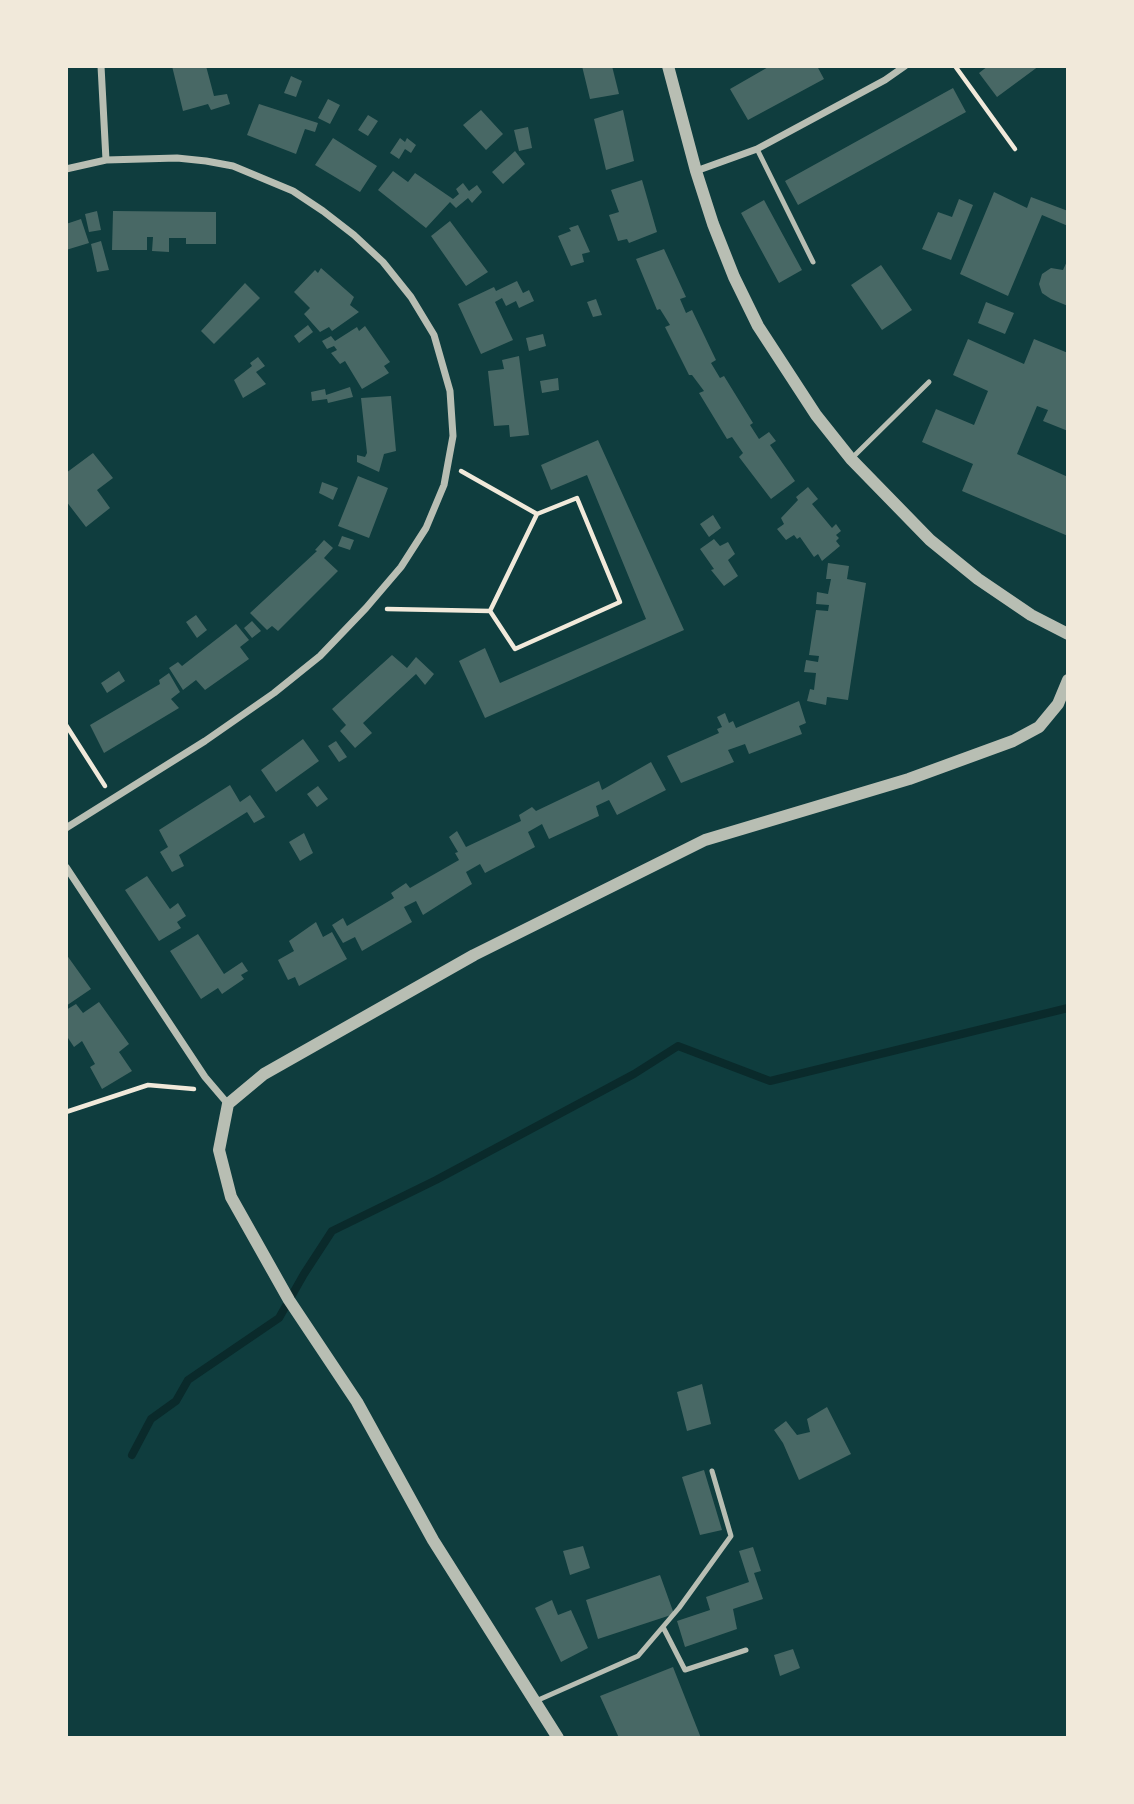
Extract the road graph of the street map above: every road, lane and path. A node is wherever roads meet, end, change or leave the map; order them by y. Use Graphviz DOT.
graph roads {
  1 [pos="101,66"];
  2 [pos="668,66"];
  3 [pos="905,66"];
  4 [pos="955,66"];
  5 [pos="757,149"];
  6 [pos="1015,149"];
  7 [pos="106,160"];
  8 [pos="66,169"];
  9 [pos="696,171"];
  10 [pos="813,262"];
  11 [pos="929,382"];
  12 [pos="851,459"];
  13 [pos="448,463"];
  14 [pos="537,514"];
  15 [pos="366,608"];
  16 [pos="490,611"];
  17 [pos="1068,634"];
  18 [pos="1068,680"];
  19 [pos="66,725"];
  20 [pos="113,799"];
  21 [pos="66,828"];
  22 [pos="66,867"];
  23 [pos="219,1091"];
  24 [pos="228,1104"];
  25 [pos="66,1112"];
  26 [pos="712,1471"];
  27 [pos="663,1628"];
  28 [pos="746,1650"];
  29 [pos="536,1701"];
  30 [pos="558,1738"];
  1 -- 7 [label="street"];
  2 -- 9 [label="street"];
  3 -- 5 [label="street"];
  4 -- 6 [label="path"];
  5 -- 9 [label="street"];
  5 -- 10 [label="lane"];
  7 -- 8 [label="street"];
  7 -- 13 [label="street"];
  9 -- 12 [label="street"];
  11 -- 12 [label="lane"];
  12 -- 17 [label="street"];
  13 -- 14 [label="path"];
  13 -- 15 [label="street"];
  14 -- 16 [label="path"];
  14 -- 16 [label="path"];
  15 -- 16 [label="path"];
  15 -- 20 [label="street"];
  18 -- 24 [label="street"];
  19 -- 20 [label="path"];
  20 -- 21 [label="street"];
  22 -- 23 [label="street"];
  23 -- 24 [label="street"];
  23 -- 25 [label="path"];
  24 -- 29 [label="street"];
  26 -- 27 [label="lane"];
  27 -- 28 [label="lane"];
  27 -- 29 [label="lane"];
  29 -- 30 [label="street"];
}
